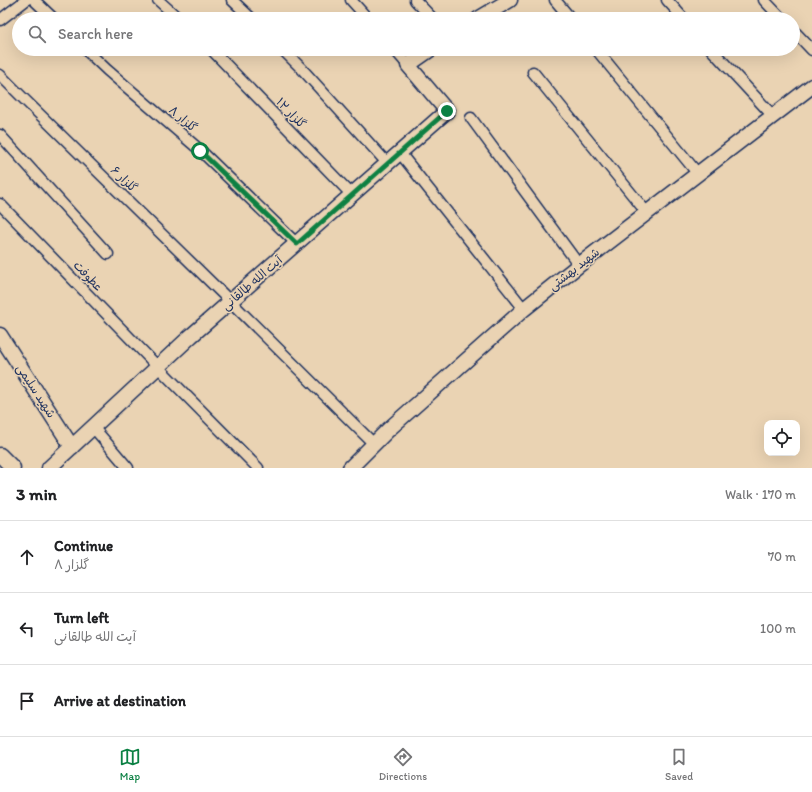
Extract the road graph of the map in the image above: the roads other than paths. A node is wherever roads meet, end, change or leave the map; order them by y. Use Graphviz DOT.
graph roads {
  1 [pos="26,0"];
  2 [pos="34,0"];
  3 [pos="158,0"];
  4 [pos="232,0"];
  5 [pos="351,0"];
  6 [pos="415,0"];
  7 [pos="555,0"];
  8 [pos="667,0"];
  9 [pos="764,0"];
  10 [pos="507,1"];
  11 [pos="47,12"];
  12 [pos="171,12"];
  13 [pos="245,12"];
  14 [pos="362,12"];
  15 [pos="426,12"];
  16 [pos="489,12"];
  17 [pos="565,12"];
  18 [pos="678,12"];
  19 [pos="775,12"];
  20 [pos="0,20"];
  21 [pos="800,37"];
  22 [pos="812,50"];
  23 [pos="92,56"];
  24 [pos="218,56"];
  25 [pos="289,56"];
  26 [pos="400,56"];
  27 [pos="422,56"];
  28 [pos="602,56"];
  29 [pos="718,56"];
  30 [pos="408,66"];
  31 [pos="533,72"];
  32 [pos="0,74"];
  33 [pos="812,86"];
  34 [pos="773,116"];
  35 [pos="471,118"];
  36 [pos="0,135"];
  37 [pos="400,152"];
  38 [pos="388,164"];
  39 [pos="698,174"];
  40 [pos="352,196"];
  41 [pos="0,204"];
  42 [pos="647,213"];
  43 [pos="297,244"];
  44 [pos="108,254"];
  45 [pos="579,265"];
  46 [pos="231,302"];
  47 [pos="524,309"];
  48 [pos="0,335"];
  49 [pos="158,367"];
  50 [pos="93,427"];
  51 [pos="374,444"];
  52 [pos="72,447"];
  53 [pos="0,455"];
  54 [pos="13,468"];
  55 [pos="49,468"];
  56 [pos="128,468"];
  57 [pos="258,468"];
  58 [pos="350,468"];
  1 -- 20 [label="street"];
  2 -- 11 [label="street"];
  3 -- 12 [label="street"];
  4 -- 13 [label="street"];
  5 -- 14 [label="street"];
  6 -- 15 [label="street"];
  7 -- 17 [label="street"];
  8 -- 18 [label="street"];
  9 -- 19 [label="street"];
  10 -- 16 [label="street"];
  21 -- 22 [label="street"];
  23 -- 43 [label="street, گلزار ۸"];
  24 -- 40 [label="street, گلزار ۱۲"];
  25 -- 38 [label="street"];
  26 -- 30 [label="street"];
  27 -- 30 [label="street"];
  28 -- 39 [label="street"];
  29 -- 34 [label="street"];
  30 -- 37 [label="street, آیت الله طالقانی"];
  31 -- 42 [label="street"];
  32 -- 46 [label="street, گلزار ۶"];
  33 -- 34 [label="street, شهید بهشتی"];
  34 -- 39 [label="street, شهید بهشتی"];
  35 -- 45 [label="street"];
  36 -- 44 [label="street"];
  37 -- 38 [label="street, آیت الله طالقانی"];
  37 -- 47 [label="street"];
  38 -- 40 [label="street, آیت الله طالقانی"];
  39 -- 42 [label="street, شهید بهشتی"];
  40 -- 43 [label="street, آیت الله طالقانی"];
  41 -- 49 [label="street, عطوفت"];
  42 -- 45 [label="street, شهید بهشتی"];
  43 -- 46 [label="street, آیت الله طالقانی"];
  45 -- 47 [label="street, شهید بهشتی"];
  46 -- 49 [label="street, آیت الله طالقانی"];
  46 -- 51 [label="street, گلزار ۶"];
  47 -- 51 [label="street, شهید بهشتی"];
  48 -- 52 [label="street, شهید سلیمی"];
  49 -- 50 [label="street, آیت الله طالقانی"];
  49 -- 57 [label="street, عطوفت"];
  50 -- 52 [label="street, آیت الله طالقانی"];
  50 -- 56 [label="street"];
  51 -- 58 [label="street, شهید بهشتی"];
  52 -- 55 [label="street, آیت الله طالقانی"];
  53 -- 54 [label="street"];
}
